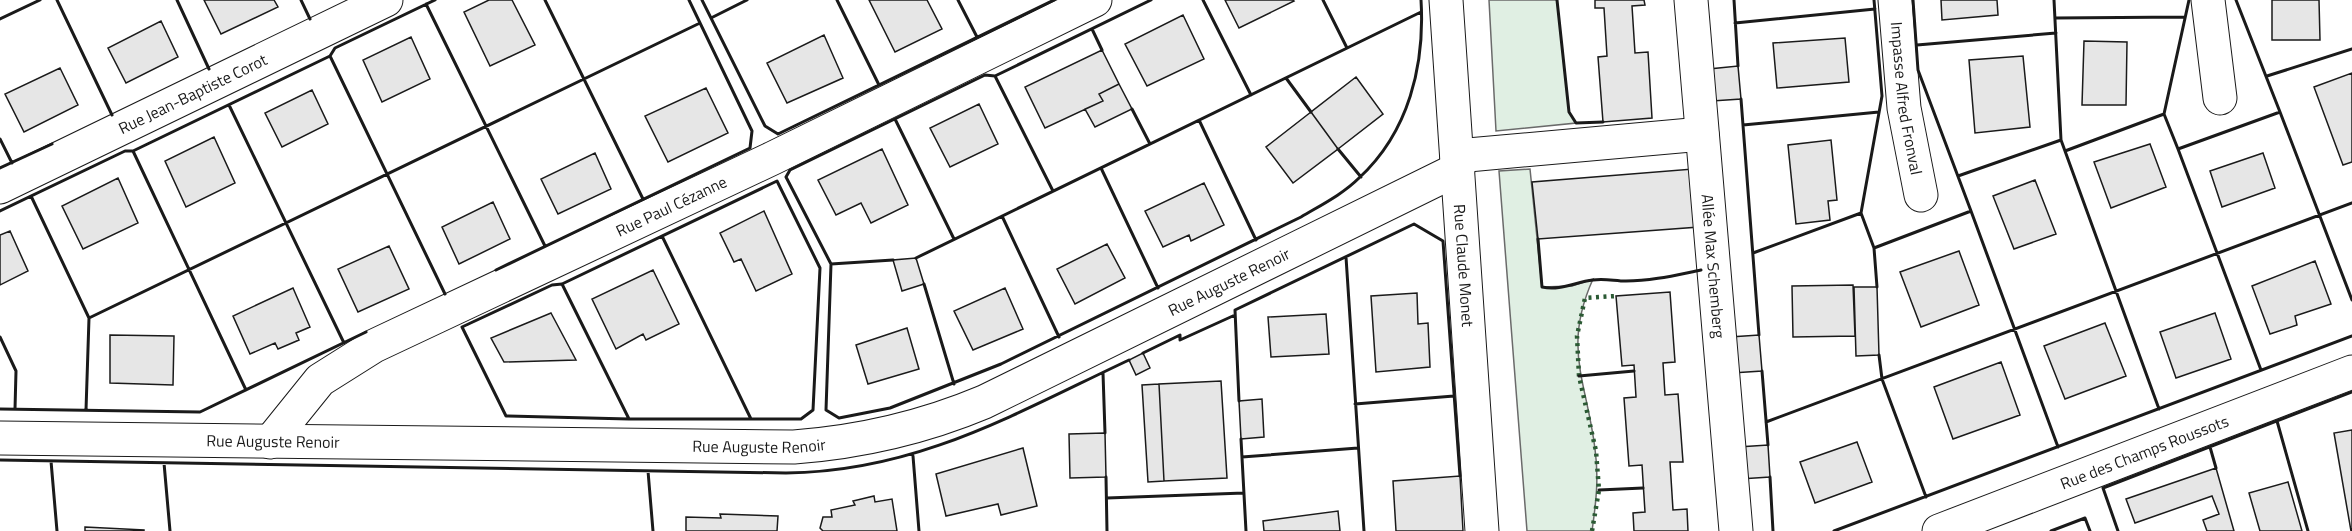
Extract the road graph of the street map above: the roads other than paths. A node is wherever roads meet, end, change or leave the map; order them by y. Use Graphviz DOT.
graph roads {
  1 [pos="386,0"];
  2 [pos="1095,0"];
  3 [pos="1446,0"];
  4 [pos="1691,0"];
  5 [pos="1895,0"];
  6 [pos="2208,0"];
  7 [pos="2220,98"];
  8 [pos="1702,134"];
  9 [pos="1458,162"];
  10 [pos="0,187"];
  11 [pos="1921,195"];
  12 [pos="2352,372"];
  13 [pos="0,438"];
  14 [pos="270,442"];
  15 [pos="1482,531"];
  16 [pos="1736,531"];
  17 [pos="1939,531"];
  1 -- 10 [label="street, Rue Jean-Baptiste Corot"];
  2 -- 14 [label="street, Rue Paul Cézanne"];
  3 -- 9 [label="street, Rue Claude Monet"];
  4 -- 8 [label="street, Allée Max Schemberg"];
  5 -- 11 [label="street, Impasse Alfred Fronval"];
  6 -- 7 [label="street"];
  8 -- 9 [label="street"];
  8 -- 16 [label="street, Allée Max Schemberg"];
  9 -- 14 [label="street, Rue Auguste Renoir"];
  9 -- 15 [label="street, Rue Claude Monet"];
  12 -- 17 [label="street, Rue des Champs Roussots"];
  13 -- 14 [label="street, Rue Auguste Renoir"];
}
